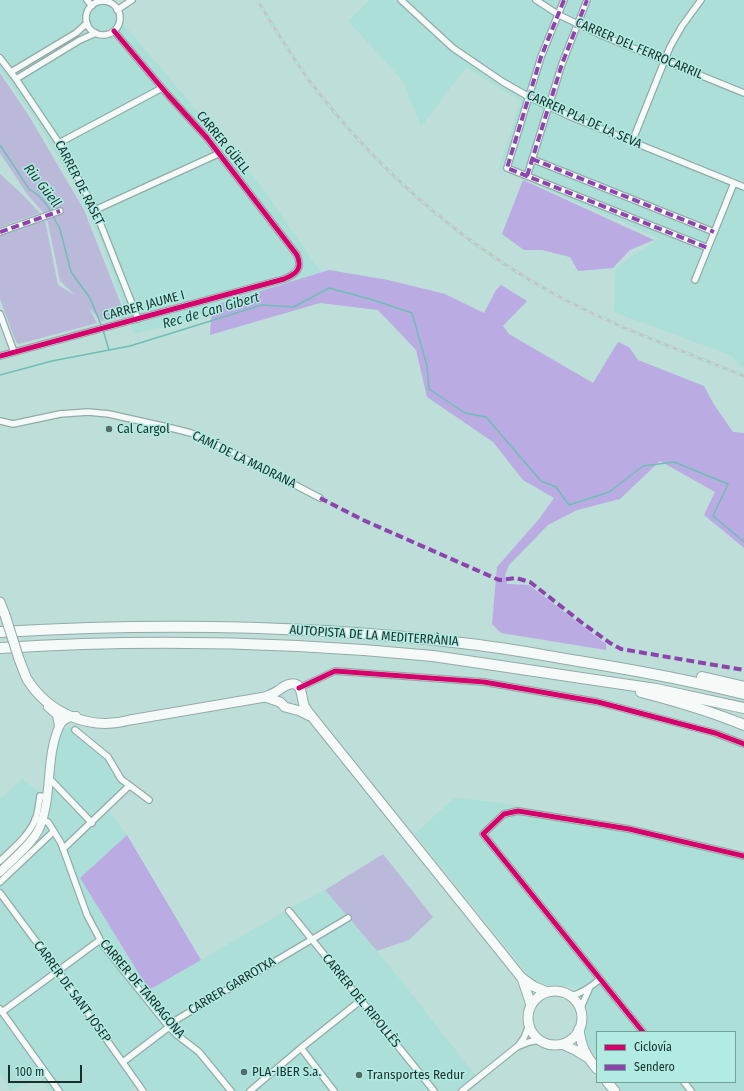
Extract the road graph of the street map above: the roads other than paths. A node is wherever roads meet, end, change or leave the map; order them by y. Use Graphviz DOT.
graph roads {
  1 [pos="87,0"];
  2 [pos="132,0"];
  3 [pos="401,0"];
  4 [pos="536,0"];
  5 [pos="564,0"];
  6 [pos="587,0"];
  7 [pos="701,0"];
  8 [pos="92,6"];
  9 [pos="117,10"];
  10 [pos="558,14"];
  11 [pos="87,23"];
  12 [pos="578,24"];
  13 [pos="114,31"];
  14 [pos="96,33"];
  15 [pos="0,58"];
  16 [pos="665,61"];
  17 [pos="11,72"];
  18 [pos="16,79"];
  19 [pos="162,88"];
  20 [pos="744,93"];
  21 [pos="529,97"];
  22 [pos="548,106"];
  23 [pos="632,142"];
  24 [pos="59,143"];
  25 [pos="218,154"];
  26 [pos="532,159"];
  27 [pos="527,176"];
  28 [pos="734,183"];
  29 [pos="744,187"];
  30 [pos="95,210"];
  31 [pos="60,211"];
  32 [pos="0,232"];
  33 [pos="714,232"];
  34 [pos="708,248"];
  35 [pos="293,276"];
  36 [pos="695,280"];
  37 [pos="0,314"];
  38 [pos="138,319"];
  39 [pos="14,352"];
  40 [pos="0,356"];
  41 [pos="0,421"];
  42 [pos="320,498"];
  43 [pos="0,602"];
  44 [pos="0,632"];
  45 [pos="0,648"];
  46 [pos="21,662"];
  47 [pos="667,676"];
  48 [pos="27,678"];
  49 [pos="616,683"];
  50 [pos="744,687"];
  51 [pos="300,688"];
  52 [pos="281,689"];
  53 [pos="744,694"];
  54 [pos="265,697"];
  55 [pos="302,700"];
  56 [pos="280,702"];
  57 [pos="292,708"];
  58 [pos="744,708"];
  59 [pos="70,717"];
  60 [pos="313,718"];
  61 [pos="104,719"];
  62 [pos="130,720"];
  63 [pos="113,724"];
  64 [pos="744,724"];
  65 [pos="58,730"];
  66 [pos="75,730"];
  67 [pos="744,744"];
  68 [pos="49,778"];
  69 [pos="129,786"];
  70 [pos="46,797"];
  71 [pos="149,800"];
  72 [pos="41,821"];
  73 [pos="92,823"];
  74 [pos="38,830"];
  75 [pos="53,832"];
  76 [pos="63,849"];
  77 [pos="744,856"];
  78 [pos="0,861"];
  79 [pos="0,872"];
  80 [pos="0,882"];
  81 [pos="0,893"];
  82 [pos="289,911"];
  83 [pos="348,918"];
  84 [pos="311,939"];
  85 [pos="100,940"];
  86 [pos="58,971"];
  87 [pos="521,977"];
  88 [pos="600,980"];
  89 [pos="589,989"];
  90 [pos="547,992"];
  91 [pos="571,996"];
  92 [pos="360,1001"];
  93 [pos="531,1004"];
  94 [pos="580,1010"];
  95 [pos="1,1011"];
  96 [pos="529,1025"];
  97 [pos="169,1027"];
  98 [pos="579,1029"];
  99 [pos="642,1031"];
  100 [pos="539,1040"];
  101 [pos="562,1044"];
  102 [pos="518,1046"];
  103 [pos="301,1048"];
  104 [pos="588,1058"];
  105 [pos="123,1062"];
  106 [pos="596,1068"];
  107 [pos="608,1083"];
  108 [pos="685,1083"];
  109 [pos="59,1091"];
  110 [pos="144,1091"];
  111 [pos="231,1091"];
  112 [pos="250,1091"];
  113 [pos="334,1091"];
  114 [pos="434,1091"];
  115 [pos="462,1091"];
  116 [pos="615,1091"];
  117 [pos="691,1091"];
  1 -- 8 [label="street"];
  2 -- 9 [label="street"];
  3 -- 21 [label="street, CARRER PLA DE LA SEVA"];
  4 -- 10 [label="street, CARRER DEL FERROCARRIL"];
  5 -- 10 [label="street"];
  6 -- 12 [label="street"];
  7 -- 16 [label="street"];
  8 -- 9 [label="street"];
  8 -- 11 [label="street"];
  9 -- 13 [label="street"];
  10 -- 12 [label="street, CARRER DEL FERROCARRIL"];
  10 -- 21 [label="street"];
  11 -- 14 [label="street"];
  11 -- 17 [label="street"];
  12 -- 16 [label="street, CARRER DEL FERROCARRIL"];
  12 -- 22 [label="street"];
  13 -- 14 [label="street"];
  13 -- 19 [label="street, CARRER GÜELL"];
  14 -- 18 [label="street"];
  15 -- 17 [label="street, CARRER DE RASET"];
  16 -- 20 [label="street, CARRER DEL FERROCARRIL"];
  16 -- 23 [label="street"];
  17 -- 18 [label="street, CARRER DE RASET"];
  18 -- 24 [label="street, CARRER DE RASET"];
  19 -- 24 [label="street"];
  19 -- 25 [label="street, CARRER GÜELL"];
  21 -- 22 [label="street, CARRER PLA DE LA SEVA"];
  21 -- 27 [label="street"];
  22 -- 23 [label="street, CARRER PLA DE LA SEVA"];
  22 -- 26 [label="street"];
  23 -- 28 [label="street, CARRER PLA DE LA SEVA"];
  24 -- 30 [label="street, CARRER DE RASET"];
  25 -- 30 [label="street"];
  25 -- 35 [label="street, CARRER GÜELL"];
  26 -- 27 [label="street"];
  26 -- 33 [label="street"];
  27 -- 34 [label="street"];
  28 -- 29 [label="street, CARRER PLA DE LA SEVA"];
  28 -- 33 [label="street"];
  30 -- 38 [label="street, CARRER DE RASET"];
  31 -- 32 [label="street"];
  33 -- 34 [label="street"];
  34 -- 36 [label="street"];
  35 -- 38 [label="street, CARRER JAUME I"];
  37 -- 39 [label="street"];
  38 -- 39 [label="street, CARRER JAUME I"];
  39 -- 40 [label="street, CARRER JAUME I"];
  41 -- 42 [label="street, CAMÍ DE LA MADRANA"];
  43 -- 46 [label="main road, bridge"];
  44 -- 47 [label="highway, AUTOPISTA DE LA MEDITERRÀNIA"];
  45 -- 49 [label="highway, AUTOPISTA DE LA MEDITERRÀNIA"];
  46 -- 48 [label="main road"];
  46 -- 61 [label="main road"];
  47 -- 50 [label="highway"];
  47 -- 53 [label="highway, AUTOPISTA DE LA MEDITERRÀNIA"];
  48 -- 59 [label="main road"];
  48 -- 65 [label="street"];
  49 -- 58 [label="highway, AUTOPISTA DE LA MEDITERRÀNIA"];
  49 -- 64 [label="highway"];
  51 -- 52 [label="main road"];
  51 -- 55 [label="main road"];
  51 -- 67 [label="street"];
  52 -- 54 [label="main road"];
  52 -- 56 [label="main road"];
  54 -- 56 [label="main road"];
  54 -- 62 [label="main road"];
  55 -- 57 [label="main road"];
  55 -- 60 [label="main road"];
  56 -- 57 [label="main road"];
  57 -- 60 [label="main road"];
  59 -- 61 [label="street"];
  59 -- 63 [label="main road"];
  59 -- 65 [label="street"];
  60 -- 87 [label="main road"];
  61 -- 62 [label="main road"];
  62 -- 63 [label="main road"];
  63 -- 65 [label="street"];
  65 -- 68 [label="street"];
  66 -- 69 [label="street"];
  68 -- 70 [label="street"];
  68 -- 73 [label="street"];
  69 -- 71 [label="street"];
  69 -- 73 [label="street"];
  70 -- 72 [label="street"];
  70 -- 72 [label="street"];
  72 -- 74 [label="street"];
  72 -- 75 [label="street, CARRER DE TARRAGONA"];
  72 -- 78 [label="street"];
  73 -- 76 [label="street"];
  74 -- 75 [label="street"];
  74 -- 79 [label="street"];
  75 -- 76 [label="street, CARRER DE TARRAGONA"];
  75 -- 80 [label="street"];
  76 -- 85 [label="street, CARRER DE TARRAGONA"];
  77 -- 88 [label="street"];
  81 -- 86 [label="street, CARRER DE SANT JOSEP"];
  82 -- 84 [label="street, CARRER DEL RIPOLLÈS"];
  83 -- 84 [label="street, CARRER GARROTXA"];
  84 -- 92 [label="street, CARRER DEL RIPOLLÈS"];
  84 -- 97 [label="street, CARRER GARROTXA"];
  85 -- 86 [label="street"];
  85 -- 97 [label="street, CARRER DE TARRAGONA"];
  86 -- 95 [label="street"];
  86 -- 105 [label="street, CARRER DE SANT JOSEP"];
  87 -- 90 [label="main road"];
  87 -- 93 [label="main road"];
  88 -- 89 [label="street"];
  88 -- 99 [label="street"];
  89 -- 91 [label="street"];
  89 -- 94 [label="street"];
  90 -- 91 [label="main road"];
  90 -- 93 [label="main road"];
  91 -- 94 [label="main road"];
  92 -- 103 [label="street"];
  92 -- 114 [label="street, CARRER DEL RIPOLLÈS"];
  93 -- 96 [label="main road"];
  94 -- 98 [label="main road"];
  95 -- 109 [label="street"];
  96 -- 100 [label="main road"];
  96 -- 102 [label="street"];
  97 -- 105 [label="street, CARRER GARROTXA"];
  97 -- 111 [label="street, CARRER DE TARRAGONA"];
  98 -- 101 [label="main road"];
  98 -- 104 [label="main road"];
  100 -- 101 [label="main road"];
  100 -- 102 [label="street"];
  101 -- 104 [label="main road"];
  102 -- 115 [label="street"];
  103 -- 112 [label="street"];
  103 -- 113 [label="street"];
  104 -- 106 [label="main road"];
  105 -- 110 [label="street, CARRER DE SANT JOSEP"];
  107 -- 116 [label="main road"];
  108 -- 117 [label="street"];
}
